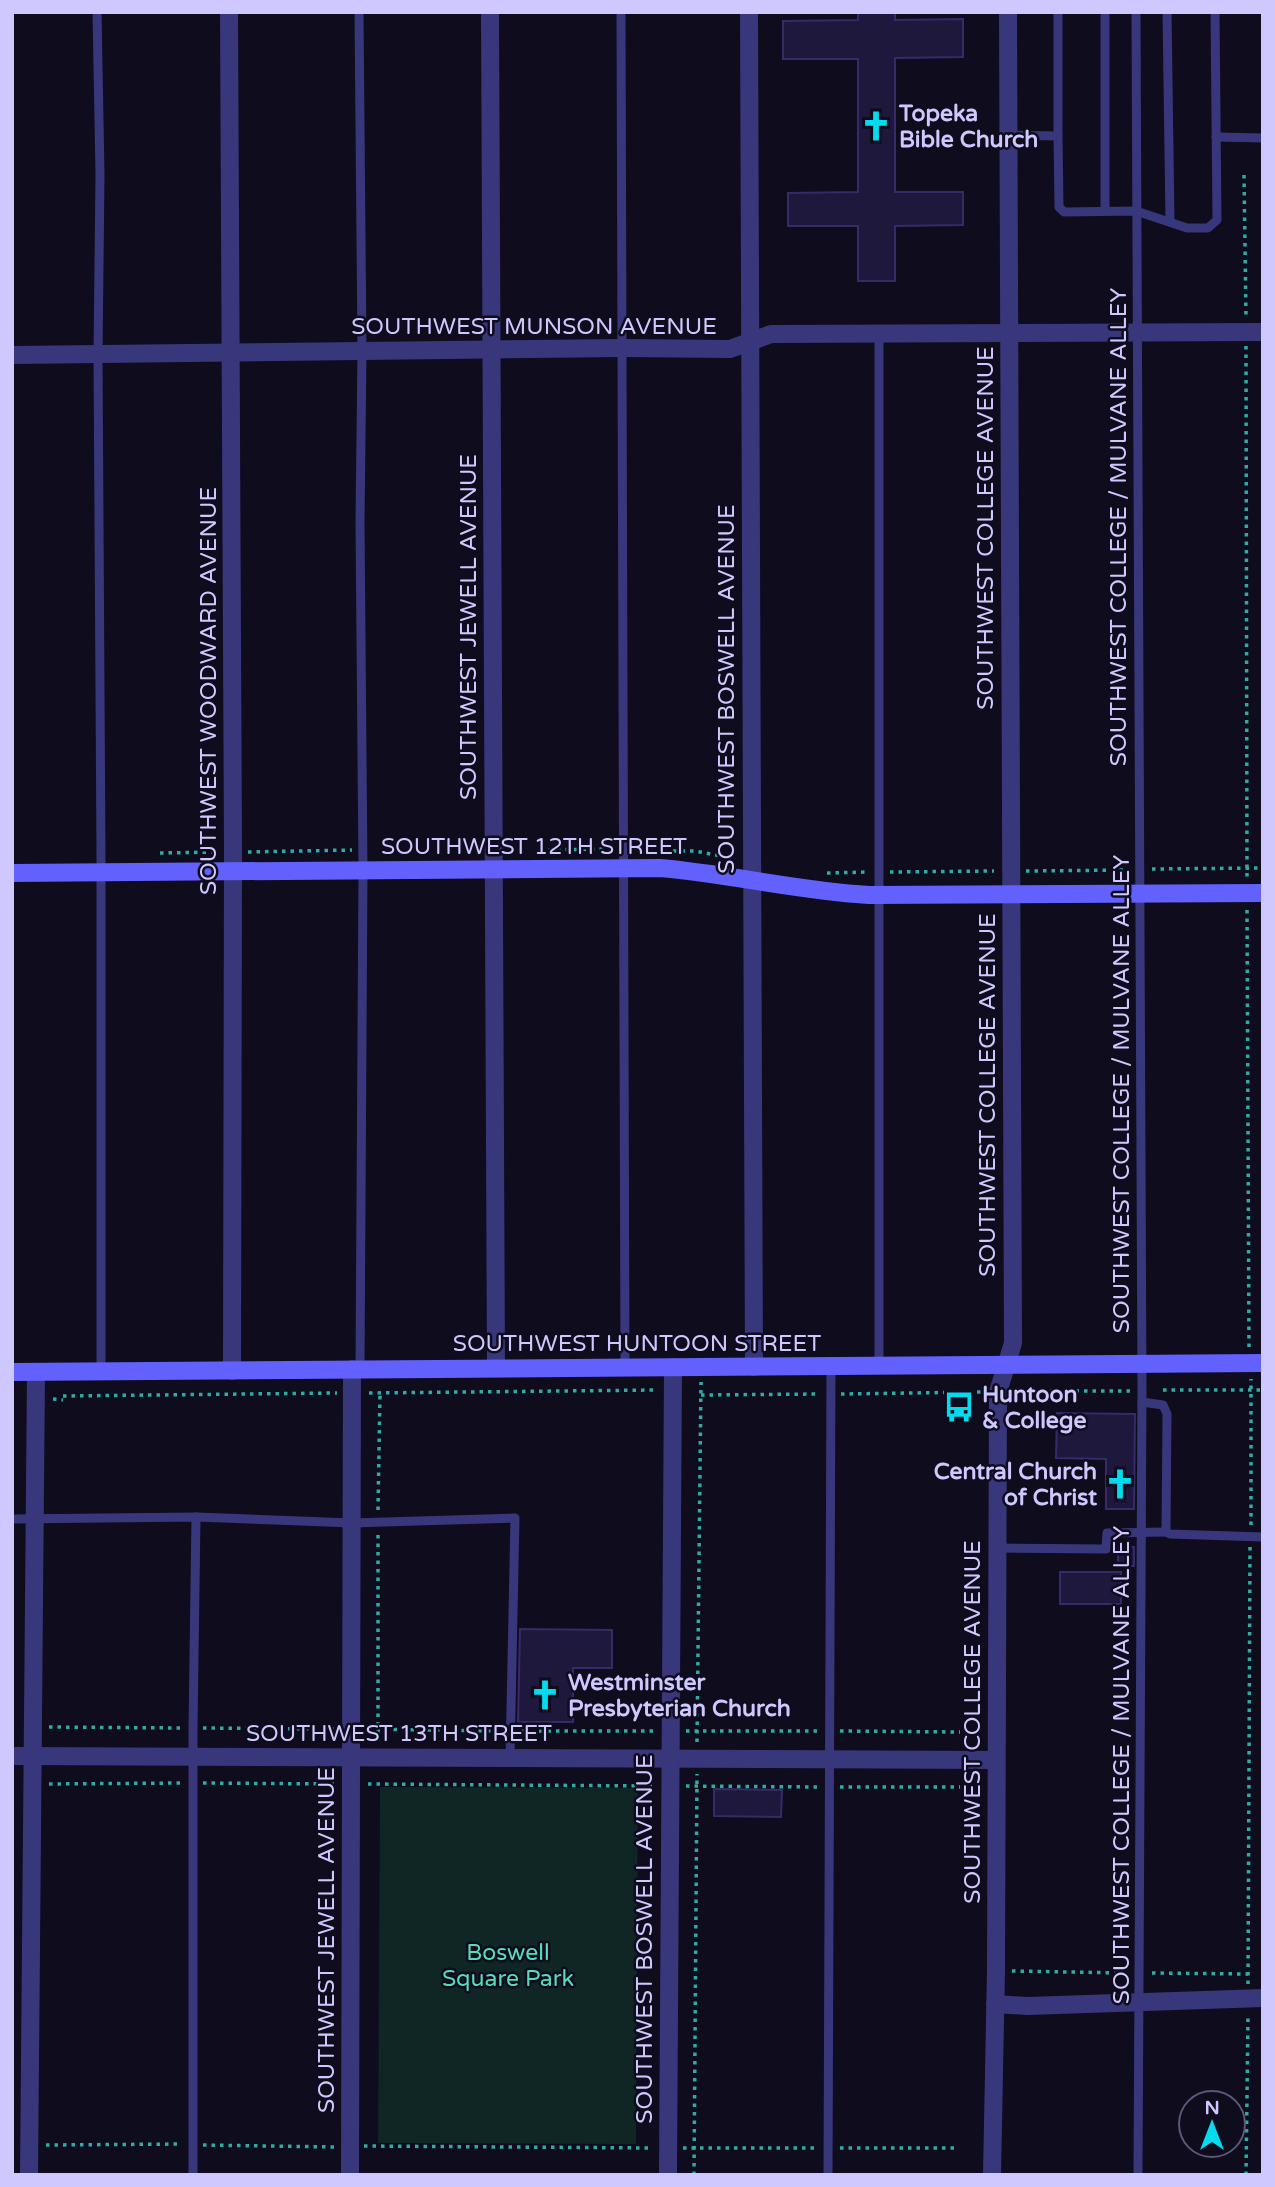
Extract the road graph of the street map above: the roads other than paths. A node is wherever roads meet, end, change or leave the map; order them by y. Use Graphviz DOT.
graph roads {
  1 [pos="97,12"];
  2 [pos="229,12"];
  3 [pos="359,12"];
  4 [pos="490,12"];
  5 [pos="621,12"];
  6 [pos="749,12"];
  7 [pos="1008,12"];
  8 [pos="1058,12"];
  9 [pos="1105,12"];
  10 [pos="1136,12"];
  11 [pos="1167,12"];
  12 [pos="1215,12"];
  13 [pos="1008,135"];
  14 [pos="1058,136"];
  15 [pos="1216,137"];
  16 [pos="1263,138"];
  17 [pos="1105,211"];
  18 [pos="1136,211"];
  19 [pos="1170,222"];
  20 [pos="1254,332"];
  21 [pos="879,333"];
  22 [pos="1009,333"];
  23 [pos="1136,333"];
  24 [pos="750,342"];
  25 [pos="622,348"];
  26 [pos="492,349"];
  27 [pos="362,351"];
  28 [pos="231,353"];
  29 [pos="98,354"];
  30 [pos="12,355"];
  31 [pos="493,868"];
  32 [pos="624,868"];
  33 [pos="363,870"];
  34 [pos="233,871"];
  35 [pos="102,872"];
  36 [pos="12,873"];
  37 [pos="751,880"];
  38 [pos="1255,893"];
  39 [pos="1140,895"];
  40 [pos="879,896"];
  41 [pos="1011,896"];
  42 [pos="1256,1363"];
  43 [pos="1007,1364"];
  44 [pos="1141,1364"];
  45 [pos="879,1365"];
  46 [pos="831,1366"];
  47 [pos="625,1367"];
  48 [pos="673,1367"];
  49 [pos="754,1367"];
  50 [pos="496,1368"];
  51 [pos="356,1369"];
  52 [pos="101,1371"];
  53 [pos="232,1371"];
  54 [pos="12,1372"];
  55 [pos="36,1372"];
  56 [pos="1142,1402"];
  57 [pos="196,1517"];
  58 [pos="35,1518"];
  59 [pos="12,1519"];
  60 [pos="352,1523"];
  61 [pos="1166,1532"];
  62 [pos="1141,1533"];
  63 [pos="1263,1537"];
  64 [pos="997,1548"];
  65 [pos="12,1756"];
  66 [pos="33,1756"];
  67 [pos="510,1757"];
  68 [pos="193,1758"];
  69 [pos="351,1758"];
  70 [pos="670,1758"];
  71 [pos="831,1759"];
  72 [pos="995,1760"];
  73 [pos="1255,1998"];
  74 [pos="1139,2002"];
  75 [pos="995,2004"];
  76 [pos="30,2175"];
  77 [pos="193,2175"];
  78 [pos="350,2175"];
  79 [pos="667,2175"];
  80 [pos="828,2175"];
  81 [pos="992,2175"];
  82 [pos="1138,2175"];
  1 -- 29 [label="lane"];
  2 -- 28 [label="street, SOUTHWEST WOODWARD AVENUE"];
  3 -- 27 [label="lane"];
  4 -- 26 [label="street, SOUTHWEST JEWELL AVENUE"];
  5 -- 25 [label="lane"];
  6 -- 24 [label="street, SOUTHWEST BOSWELL AVENUE"];
  7 -- 13 [label="street, SOUTHWEST COLLEGE AVENUE"];
  8 -- 14 [label="lane"];
  9 -- 17 [label="lane"];
  10 -- 18 [label="lane, SOUTHWEST COLLEGE / MULVANE ALLEY"];
  11 -- 19 [label="lane"];
  12 -- 15 [label="lane"];
  13 -- 14 [label="lane"];
  13 -- 22 [label="street, SOUTHWEST COLLEGE AVENUE"];
  14 -- 17 [label="lane"];
  15 -- 16 [label="lane"];
  15 -- 19 [label="lane"];
  17 -- 18 [label="lane"];
  18 -- 19 [label="lane"];
  18 -- 23 [label="lane, SOUTHWEST COLLEGE / MULVANE ALLEY"];
  20 -- 23 [label="street, SOUTHWEST MUNSON AVENUE"];
  21 -- 22 [label="street, SOUTHWEST MUNSON AVENUE"];
  21 -- 24 [label="street, SOUTHWEST MUNSON AVENUE"];
  21 -- 40 [label="lane"];
  22 -- 23 [label="street, SOUTHWEST MUNSON AVENUE"];
  22 -- 41 [label="street, SOUTHWEST COLLEGE AVENUE"];
  23 -- 39 [label="lane, SOUTHWEST COLLEGE / MULVANE ALLEY"];
  24 -- 25 [label="street, SOUTHWEST MUNSON AVENUE"];
  24 -- 37 [label="street, SOUTHWEST BOSWELL AVENUE"];
  25 -- 26 [label="street, SOUTHWEST MUNSON AVENUE"];
  25 -- 32 [label="lane"];
  26 -- 27 [label="street, SOUTHWEST MUNSON AVENUE"];
  26 -- 31 [label="street, SOUTHWEST JEWELL AVENUE"];
  27 -- 28 [label="street, SOUTHWEST MUNSON AVENUE"];
  27 -- 33 [label="lane"];
  28 -- 29 [label="street, SOUTHWEST MUNSON AVENUE"];
  28 -- 34 [label="street, SOUTHWEST WOODWARD AVENUE"];
  29 -- 30 [label="street, SOUTHWEST MUNSON AVENUE"];
  29 -- 35 [label="lane"];
  31 -- 32 [label="main road, SOUTHWEST 12TH STREET"];
  31 -- 33 [label="main road, SOUTHWEST 12TH STREET"];
  31 -- 50 [label="street, SOUTHWEST JEWELL AVENUE"];
  32 -- 37 [label="main road, SOUTHWEST 12TH STREET"];
  32 -- 47 [label="lane"];
  33 -- 34 [label="main road, SOUTHWEST 12TH STREET"];
  33 -- 51 [label="lane"];
  34 -- 35 [label="main road, SOUTHWEST 12TH STREET"];
  34 -- 53 [label="street, SOUTHWEST WOODWARD AVENUE"];
  35 -- 36 [label="main road, SOUTHWEST 12TH STREET"];
  35 -- 52 [label="lane"];
  37 -- 40 [label="main road, SOUTHWEST 12TH STREET"];
  37 -- 49 [label="street, SOUTHWEST BOSWELL AVENUE"];
  38 -- 39 [label="main road, SOUTHWEST 12TH STREET"];
  39 -- 41 [label="main road, SOUTHWEST 12TH STREET"];
  39 -- 44 [label="lane, SOUTHWEST COLLEGE / MULVANE ALLEY"];
  40 -- 41 [label="main road, SOUTHWEST 12TH STREET"];
  40 -- 45 [label="lane"];
  41 -- 43 [label="street, SOUTHWEST COLLEGE AVENUE"];
  42 -- 44 [label="main road, SOUTHWEST HUNTOON STREET"];
  43 -- 44 [label="main road, SOUTHWEST HUNTOON STREET"];
  43 -- 45 [label="main road, SOUTHWEST HUNTOON STREET"];
  43 -- 64 [label="street, SOUTHWEST COLLEGE AVENUE"];
  44 -- 56 [label="lane, SOUTHWEST COLLEGE / MULVANE ALLEY"];
  45 -- 46 [label="main road, SOUTHWEST HUNTOON STREET"];
  46 -- 49 [label="main road, SOUTHWEST HUNTOON STREET"];
  46 -- 71 [label="lane"];
  47 -- 48 [label="main road, SOUTHWEST HUNTOON STREET"];
  47 -- 50 [label="main road, SOUTHWEST HUNTOON STREET"];
  48 -- 49 [label="main road, SOUTHWEST HUNTOON STREET"];
  48 -- 70 [label="street, SOUTHWEST BOSWELL AVENUE"];
  50 -- 51 [label="main road, SOUTHWEST HUNTOON STREET"];
  51 -- 53 [label="main road, SOUTHWEST HUNTOON STREET"];
  51 -- 60 [label="street, SOUTHWEST JEWELL AVENUE"];
  52 -- 53 [label="main road, SOUTHWEST HUNTOON STREET"];
  52 -- 55 [label="main road, SOUTHWEST HUNTOON STREET"];
  54 -- 55 [label="main road, SOUTHWEST HUNTOON STREET"];
  55 -- 58 [label="street"];
  56 -- 61 [label="lane"];
  56 -- 62 [label="lane, SOUTHWEST COLLEGE / MULVANE ALLEY"];
  57 -- 58 [label="lane"];
  57 -- 60 [label="lane"];
  57 -- 68 [label="lane"];
  58 -- 59 [label="lane"];
  58 -- 66 [label="street"];
  60 -- 67 [label="lane"];
  60 -- 69 [label="street, SOUTHWEST JEWELL AVENUE"];
  61 -- 62 [label="lane"];
  61 -- 63 [label="lane"];
  62 -- 64 [label="lane"];
  62 -- 74 [label="lane, SOUTHWEST COLLEGE / MULVANE ALLEY"];
  64 -- 72 [label="street, SOUTHWEST COLLEGE AVENUE"];
  65 -- 66 [label="street, SOUTHWEST 13TH STREET"];
  66 -- 68 [label="street, SOUTHWEST 13TH STREET"];
  66 -- 76 [label="street"];
  67 -- 69 [label="street, SOUTHWEST 13TH STREET"];
  67 -- 70 [label="street, SOUTHWEST 13TH STREET"];
  68 -- 69 [label="street, SOUTHWEST 13TH STREET"];
  68 -- 77 [label="lane"];
  69 -- 78 [label="street, SOUTHWEST JEWELL AVENUE"];
  70 -- 71 [label="street, SOUTHWEST 13TH STREET"];
  70 -- 79 [label="street, SOUTHWEST BOSWELL AVENUE"];
  71 -- 72 [label="street, SOUTHWEST 13TH STREET"];
  71 -- 80 [label="lane"];
  72 -- 75 [label="street, SOUTHWEST COLLEGE AVENUE"];
  73 -- 74 [label="street"];
  74 -- 75 [label="street"];
  74 -- 82 [label="lane, SOUTHWEST COLLEGE / MULVANE ALLEY"];
  75 -- 81 [label="street, SOUTHWEST COLLEGE AVENUE"];
}
